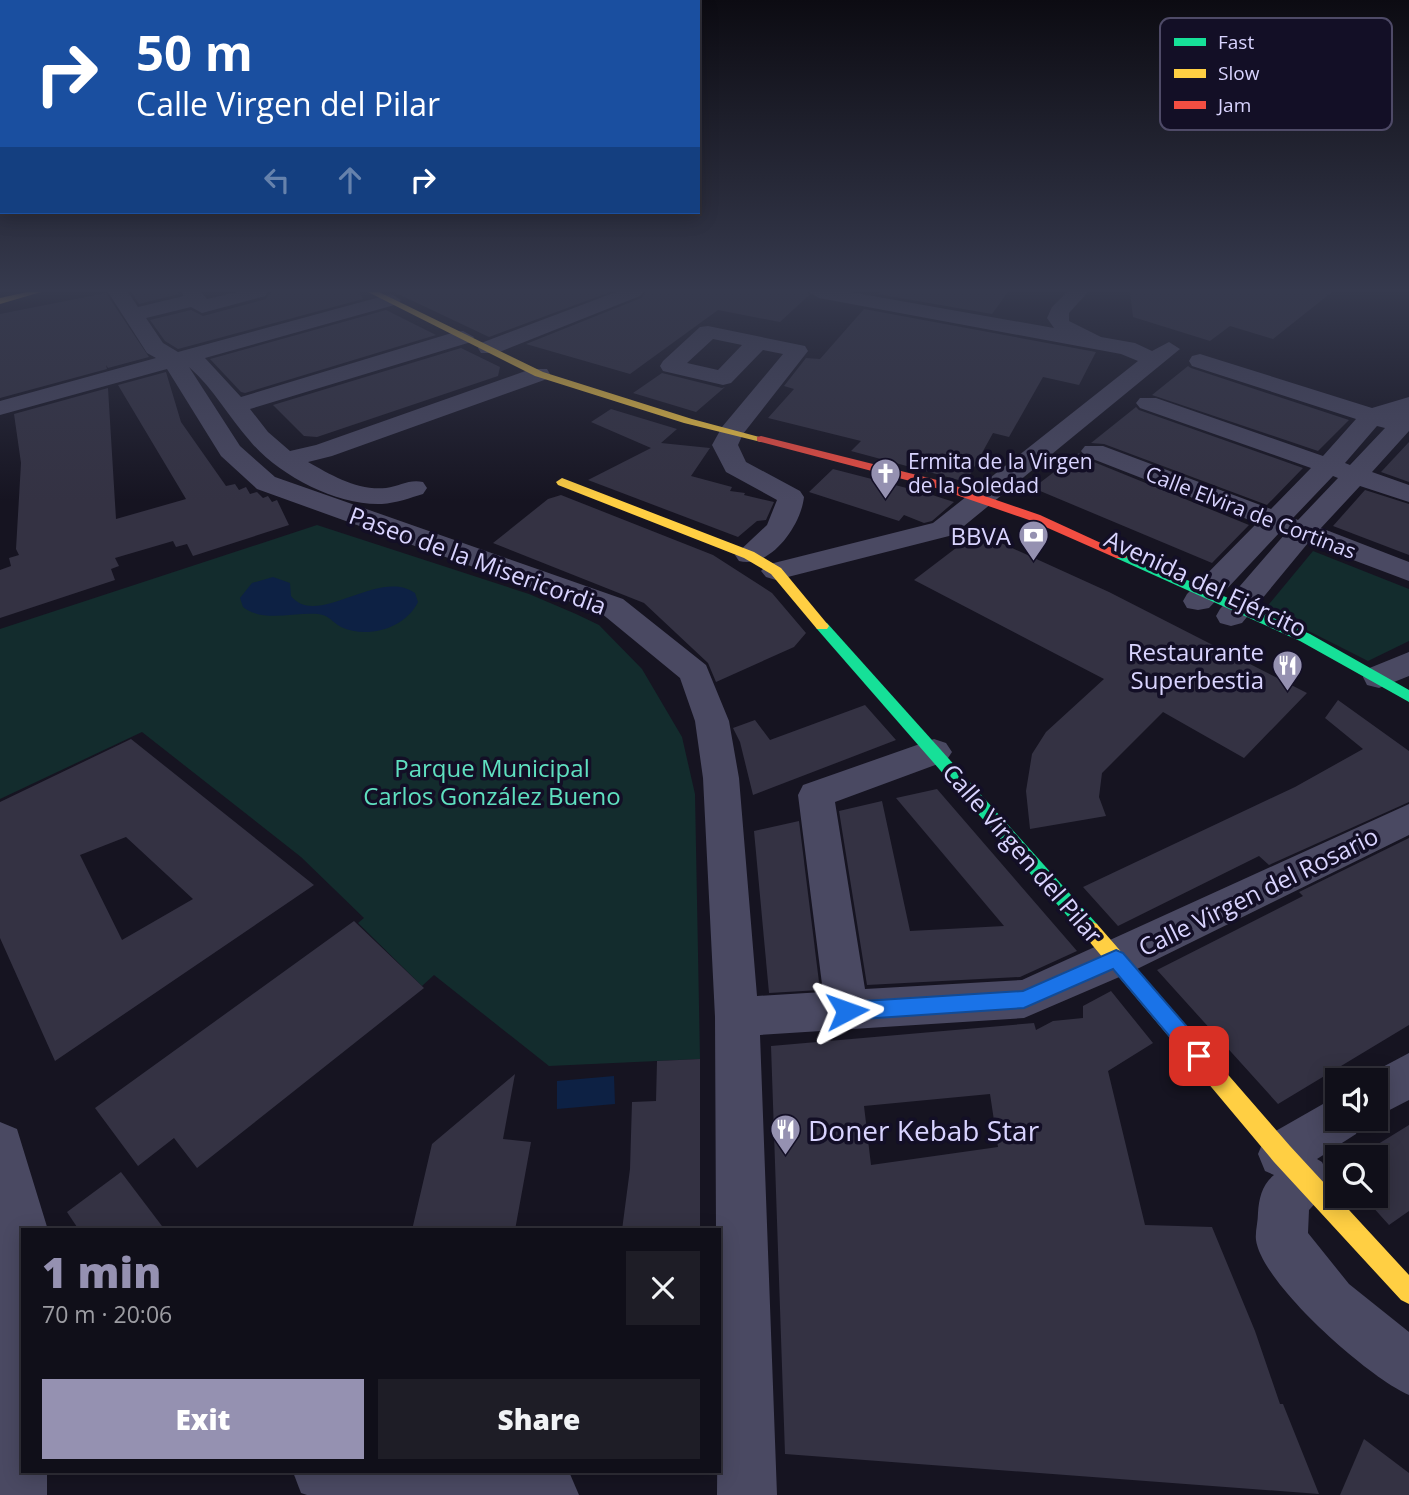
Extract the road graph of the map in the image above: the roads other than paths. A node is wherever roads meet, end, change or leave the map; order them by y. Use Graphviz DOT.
graph roads {
  1 [pos="163,362"];
  2 [pos="183,362"];
  3 [pos="187,362"];
  4 [pos="381,362"];
  5 [pos="515,362"];
  6 [pos="788,362"];
  7 [pos="1151,362"];
  8 [pos="1202,362"];
  9 [pos="539,374"];
  10 [pos="1148,403"];
  11 [pos="235,406"];
  12 [pos="0,408"];
  13 [pos="1372,416"];
  14 [pos="1407,419"];
  15 [pos="731,432"];
  16 [pos="1094,451"];
  17 [pos="284,460"];
  18 [pos="1328,466"];
  19 [pos="1356,476"];
  20 [pos="562,482"];
  21 [pos="414,488"];
  22 [pos="1409,494"];
  23 [pos="980,499"];
  24 [pos="1274,520"];
  25 [pos="1303,531"];
  26 [pos="749,555"];
  27 [pos="776,572"];
  28 [pos="1409,572"];
  29 [pos="1203,597"];
  30 [pos="1235,612"];
  31 [pos="1409,663"];
  32 [pos="1379,677"];
  33 [pos="1409,697"];
  34 [pos="1409,715"];
  35 [pos="934,752"];
  36 [pos="1409,818"];
  37 [pos="1116,959"];
  38 [pos="847,1011"];
  39 [pos="737,1017"];
  40 [pos="1409,1073"];
  41 [pos="1388,1087"];
  42 [pos="1327,1131"];
  43 [pos="0,1146"];
  44 [pos="1294,1167"];
  45 [pos="22,1228"];
  46 [pos="0,1266"];
  47 [pos="21,1282"];
  48 [pos="1409,1292"];
  49 [pos="21,1323"];
  50 [pos="1409,1367"];
  51 [pos="8,1442"];
  52 [pos="327,1473"];
  53 [pos="17,1495"];
  54 [pos="549,1495"];
  55 [pos="747,1495"];
  1 -- 12 [label="street"];
  2 -- 39 [label="street, Paseo de la Misericordia"];
  3 -- 11 [label="street, Paseo de la Misericordia"];
  4 -- 11 [label="street"];
  5 -- 9 [label="street, Avenida del Ejército"];
  6 -- 15 [label="street"];
  7 -- 23 [label="street"];
  8 -- 13 [label="street"];
  9 -- 15 [label="street, Avenida del Ejército"];
  9 -- 17 [label="street"];
  10 -- 18 [label="street"];
  11 -- 17 [label="street, Paseo de la Misericordia"];
  13 -- 14 [label="street"];
  13 -- 18 [label="street"];
  14 -- 19 [label="street"];
  15 -- 23 [label="street, Avenida del Ejército"];
  15 -- 26 [label="street"];
  16 -- 24 [label="street, Calle Elvira de Cortinas"];
  17 -- 21 [label="street, Paseo de la Misericordia"];
  18 -- 19 [label="street"];
  18 -- 24 [label="street"];
  19 -- 22 [label="street"];
  19 -- 25 [label="street"];
  20 -- 26 [label="street, Calle Virgen del Pilar"];
  23 -- 27 [label="street"];
  23 -- 29 [label="street, Avenida del Ejército"];
  24 -- 25 [label="street, Calle Elvira de Cortinas"];
  24 -- 29 [label="street"];
  25 -- 28 [label="street, Calle Elvira de Cortinas"];
  25 -- 30 [label="street"];
  26 -- 27 [label="street, Calle Virgen del Pilar"];
  27 -- 35 [label="street, Calle Virgen del Pilar"];
  29 -- 30 [label="street, Avenida del Ejército"];
  30 -- 32 [label="street, Avenida del Ejército"];
  30 -- 34 [label="street, Avenida del Ejército"];
  31 -- 32 [label="street"];
  32 -- 33 [label="street, Avenida del Ejército"];
  35 -- 37 [label="street, Calle Virgen del Pilar"];
  35 -- 38 [label="street"];
  36 -- 37 [label="street, Calle Virgen del Rosario"];
  37 -- 38 [label="street, Calle Virgen del Rosario"];
  37 -- 44 [label="street, Calle Virgen del Pilar"];
  38 -- 39 [label="street, Calle Virgen del Rosario"];
  39 -- 55 [label="street, Paseo de la Misericordia"];
  40 -- 41 [label="street"];
  42 -- 44 [label="street"];
  43 -- 45 [label="street"];
  44 -- 48 [label="street, Calle Virgen del Pilar"];
  44 -- 50 [label="street"];
  46 -- 47 [label="street"];
  49 -- 51 [label="street"];
  51 -- 53 [label="street"];
  52 -- 54 [label="street"];
}
